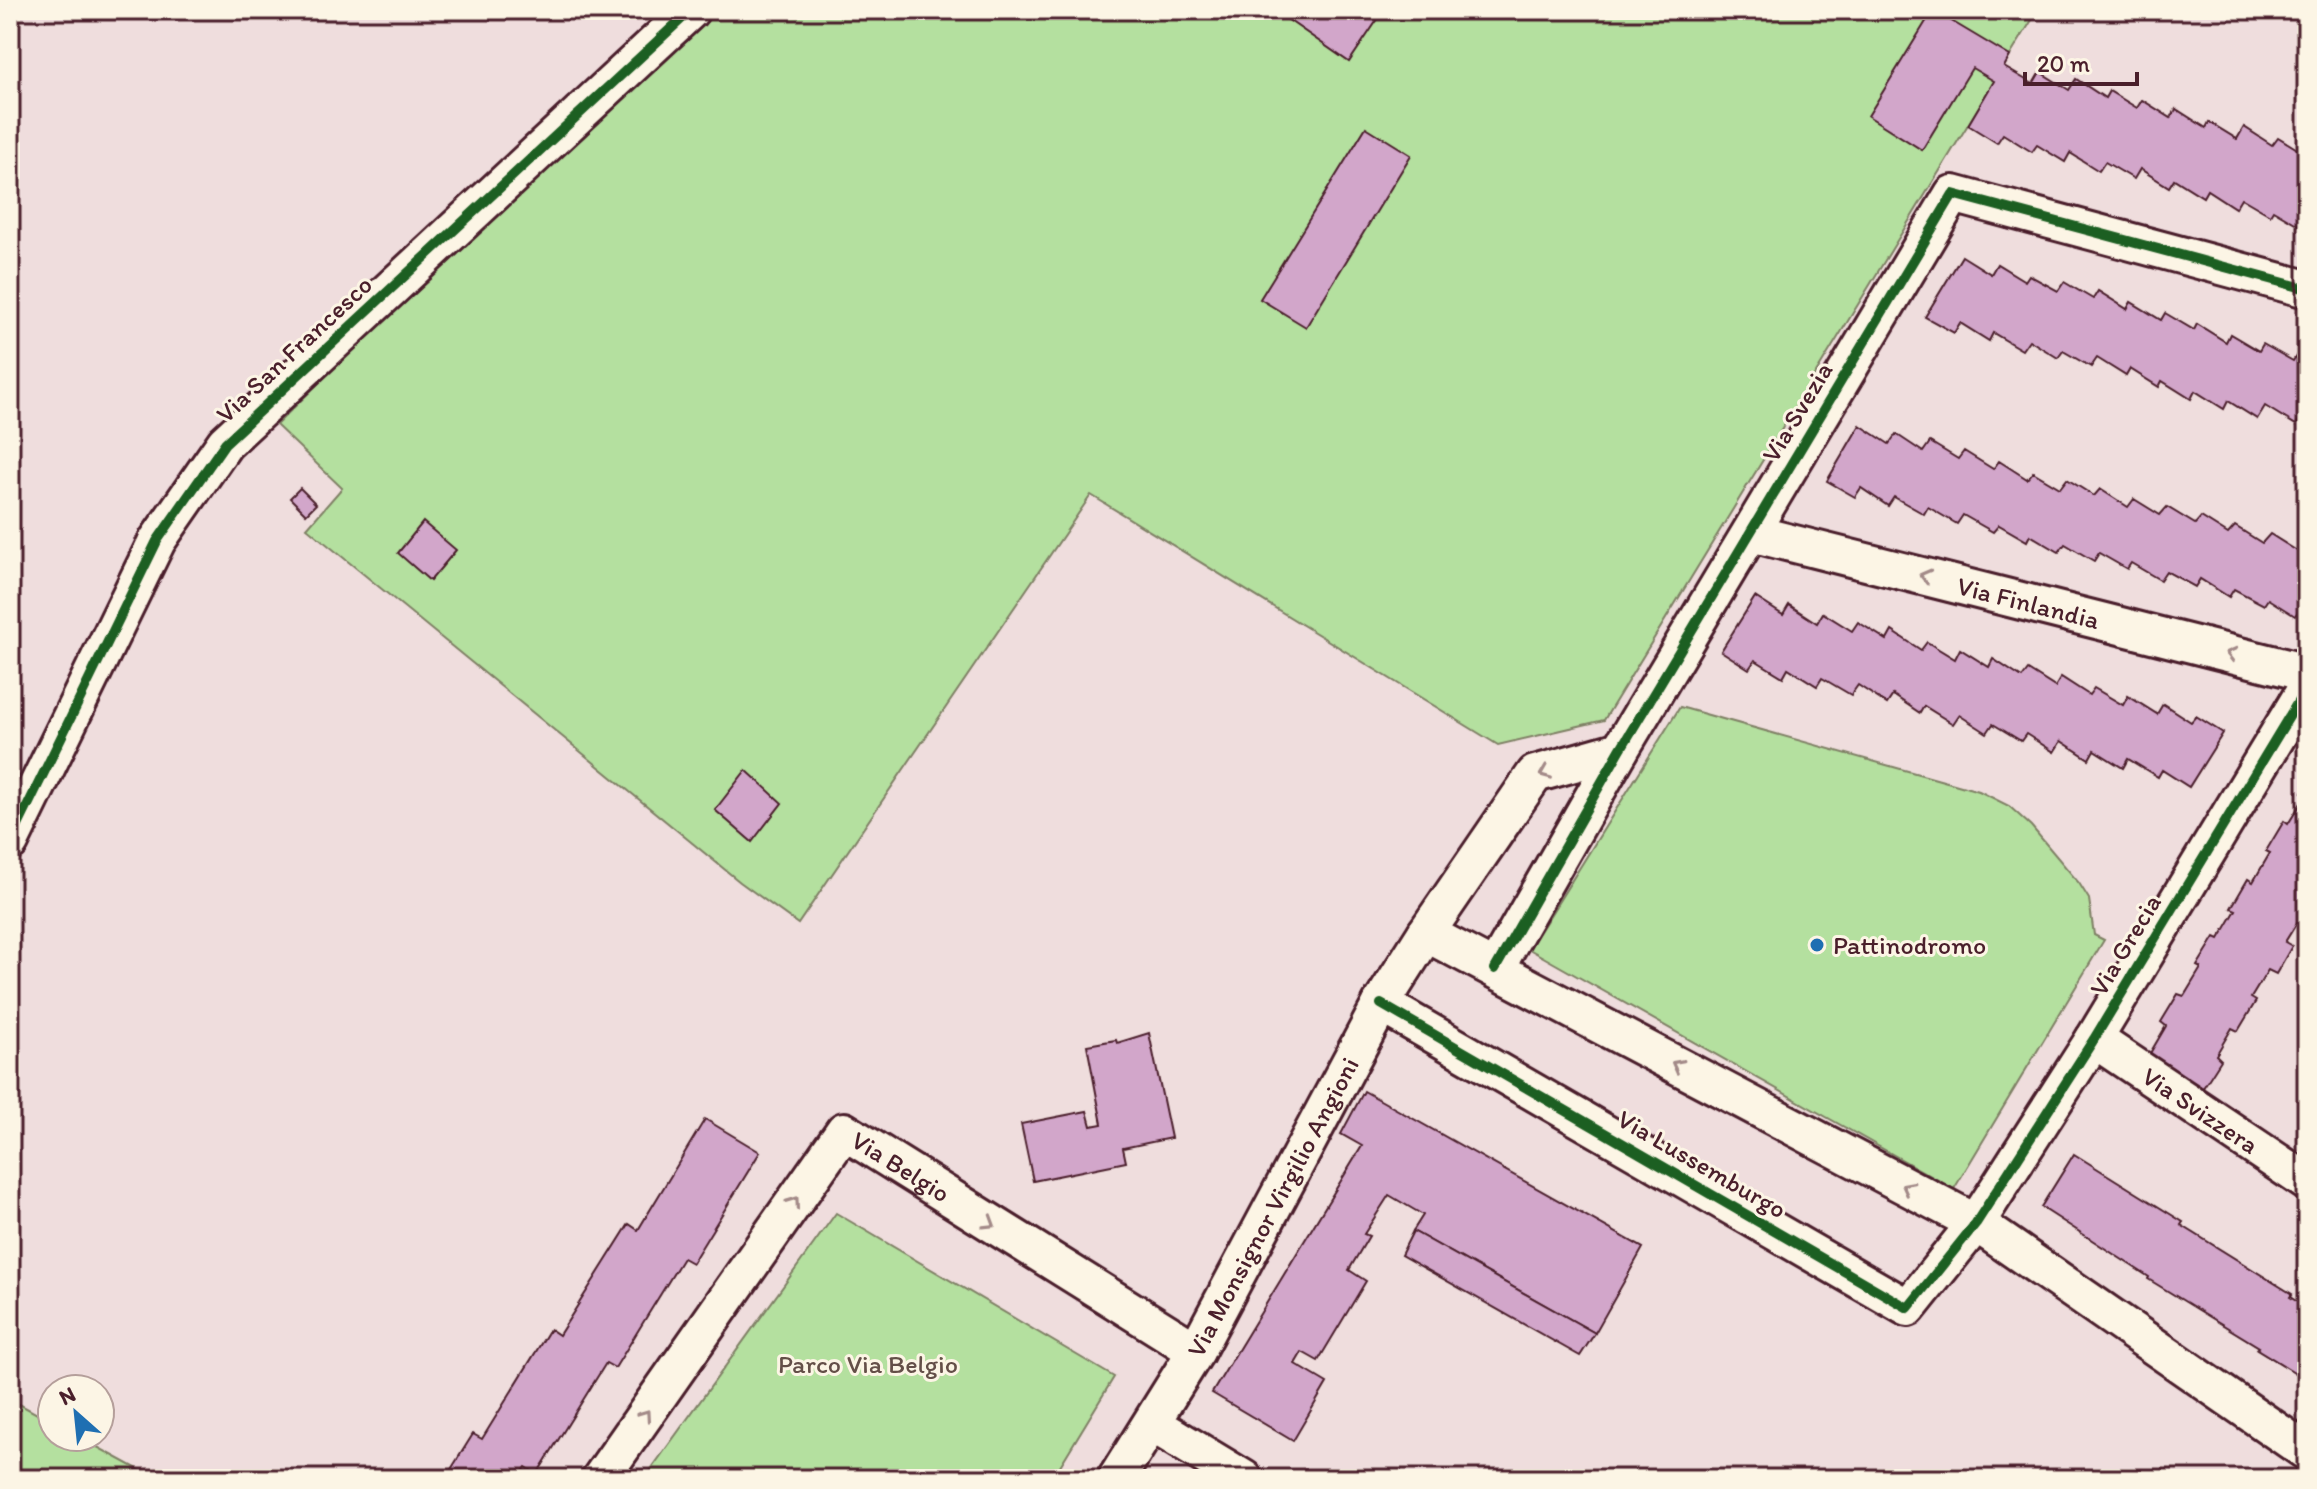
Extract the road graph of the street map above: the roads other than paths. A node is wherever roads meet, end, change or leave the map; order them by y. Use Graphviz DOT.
graph roads {
  1 [pos="691,10"];
  2 [pos="2307,289"];
  3 [pos="1751,533"];
  4 [pos="2307,673"];
  5 [pos="2307,687"];
  6 [pos="1620,750"];
  7 [pos="10,842"];
  8 [pos="1426,933"];
  9 [pos="1495,969"];
  10 [pos="1381,1004"];
  11 [pos="2094,1039"];
  12 [pos="2307,1182"];
  13 [pos="1976,1223"];
  14 [pos="1196,1351"];
  15 [pos="1153,1424"];
  16 [pos="2307,1452"];
  17 [pos="600,1479"];
  18 [pos="1116,1479"];
  19 [pos="1244,1479"];
  1 -- 7 [label="street, Via San Francesco"];
  2 -- 3 [label="street, Via Svezia"];
  4 -- 3 [label="street, Via Finlandia, one-way"];
  3 -- 6 [label="street, Via Svezia"];
  5 -- 11 [label="street, Via Grecia"];
  6 -- 8 [label="street, one-way"];
  6 -- 9 [label="street, Via Svezia"];
  8 -- 9 [label="street"];
  8 -- 10 [label="street, Via Monsignor Virgilio Angioni"];
  13 -- 9 [label="street, one-way"];
  10 -- 13 [label="street, Via Lussemburgo"];
  10 -- 14 [label="street, Via Monsignor Virgilio Angioni"];
  11 -- 12 [label="street, Via Svizzera"];
  11 -- 13 [label="street, Via Grecia"];
  13 -- 16 [label="street"];
  14 -- 15 [label="street, Via Monsignor Virgilio Angioni"];
  17 -- 14 [label="street, Via Belgio, one-way"];
  15 -- 18 [label="street, Via Monsignor Virgilio Angioni"];
  15 -- 19 [label="street"];
}
